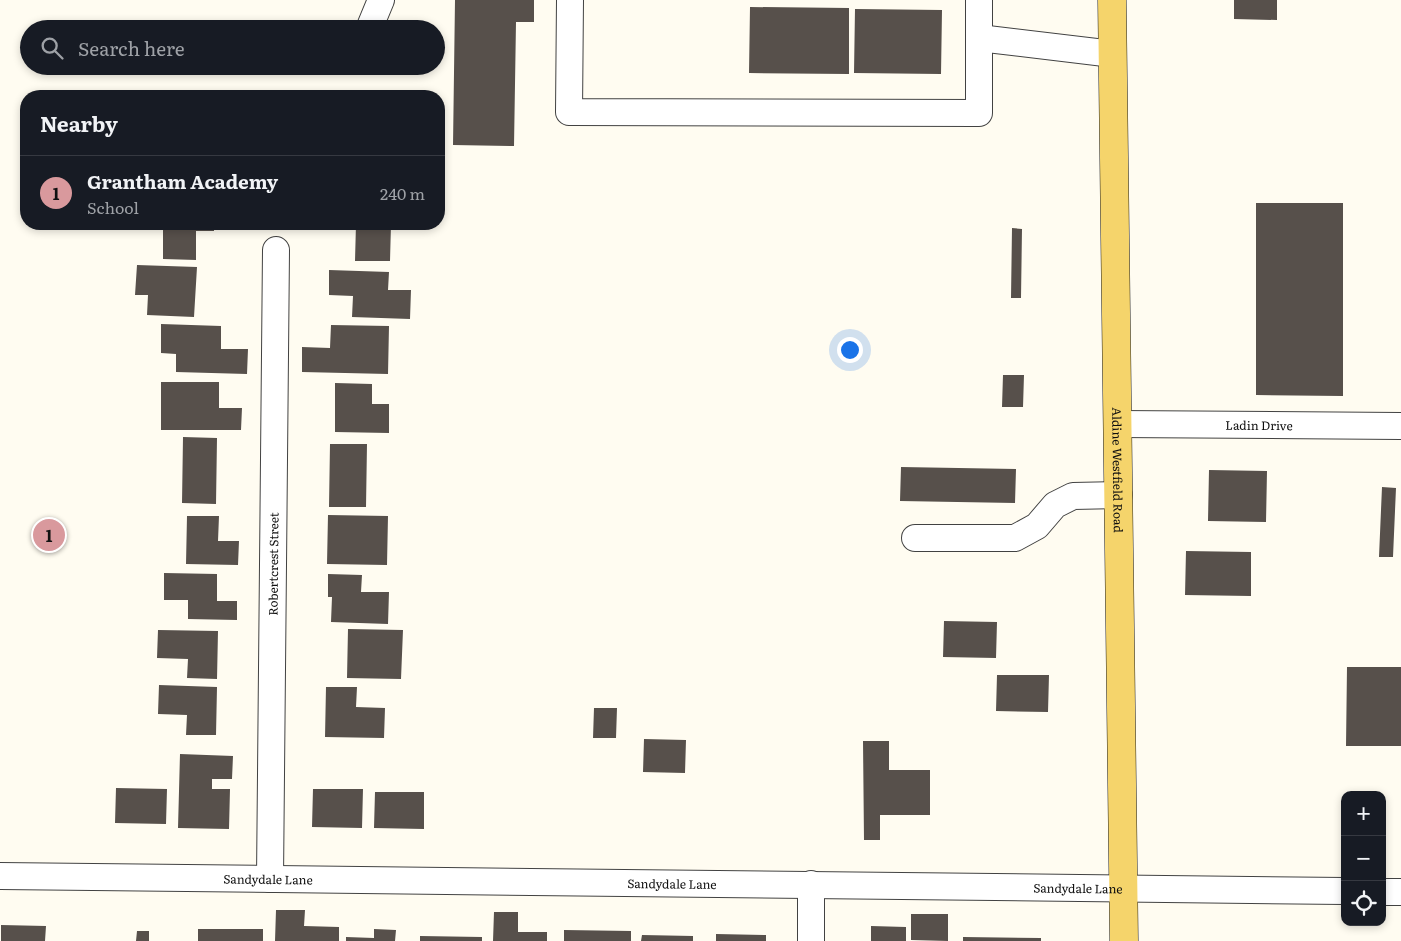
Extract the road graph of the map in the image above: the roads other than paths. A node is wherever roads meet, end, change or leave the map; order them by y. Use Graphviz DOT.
graph roads {
  1 [pos="381,0"];
  2 [pos="570,0"];
  3 [pos="979,0"];
  4 [pos="1112,0"];
  5 [pos="373,20"];
  6 [pos="979,38"];
  7 [pos="1113,54"];
  8 [pos="276,250"];
  9 [pos="1118,424"];
  10 [pos="1401,426"];
  11 [pos="1119,494"];
  12 [pos="915,538"];
  13 [pos="0,876"];
  14 [pos="270,879"];
  15 [pos="811,884"];
  16 [pos="1124,889"];
  17 [pos="1341,891"];
  18 [pos="1386,892"];
  19 [pos="1401,892"];
  20 [pos="811,941"];
  21 [pos="1124,941"];
  1 -- 5 [label="street"];
  2 -- 6 [label="street"];
  3 -- 6 [label="street"];
  4 -- 7 [label="main road, Aldine Westfield Road"];
  6 -- 7 [label="street"];
  7 -- 9 [label="main road, Aldine Westfield Road"];
  8 -- 14 [label="street, Robertcrest Street"];
  9 -- 10 [label="street, Ladin Drive"];
  9 -- 11 [label="main road, Aldine Westfield Road"];
  11 -- 12 [label="street"];
  11 -- 16 [label="main road, Aldine Westfield Road"];
  13 -- 14 [label="street, Sandydale Lane"];
  14 -- 15 [label="street, Sandydale Lane"];
  15 -- 16 [label="street, Sandydale Lane"];
  15 -- 20 [label="street"];
  16 -- 17 [label="street, Sandydale Lane"];
  16 -- 21 [label="main road, Aldine Westfield Road"];
  18 -- 19 [label="street"];
}
